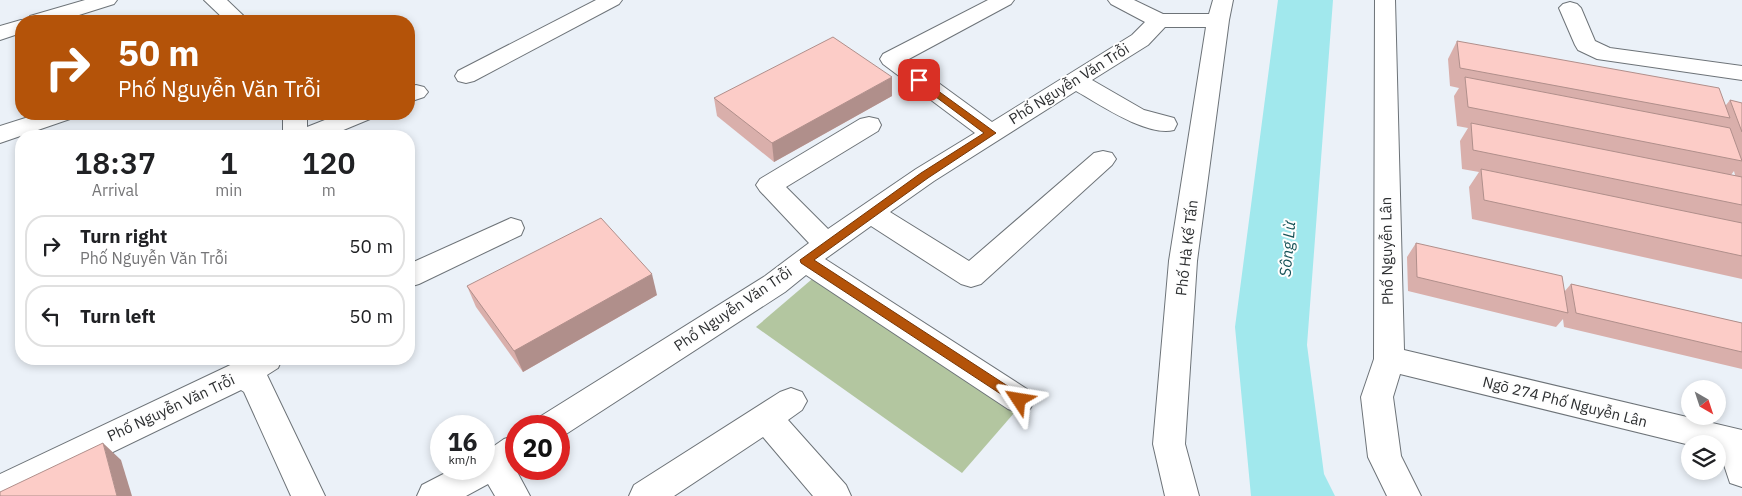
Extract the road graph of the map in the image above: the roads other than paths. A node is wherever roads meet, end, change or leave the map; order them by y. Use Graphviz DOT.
graph roads {
  1 [pos="107,0"];
  2 [pos="214,0"];
  3 [pos="612,0"];
  4 [pos="1004,0"];
  5 [pos="1118,0"];
  6 [pos="1385,0"];
  7 [pos="1570,8"];
  8 [pos="1220,10"];
  9 [pos="58,15"];
  10 [pos="231,15"];
  11 [pos="1159,21"];
  12 [pos="15,28"];
  13 [pos="0,33"];
  14 [pos="1742,73"];
  15 [pos="466,76"];
  16 [pos="1074,80"];
  17 [pos="44,120"];
  18 [pos="347,120"];
  19 [pos="1165,124"];
  20 [pos="869,125"];
  21 [pos="322,130"];
  22 [pos="991,133"];
  23 [pos="0,135"];
  24 [pos="1103,159"];
  25 [pos="871,213"];
  26 [pos="511,228"];
  27 [pos="816,252"];
  28 [pos="415,273"];
  29 [pos="1388,360"];
  30 [pos="256,366"];
  31 [pos="1019,400"];
  32 [pos="569,415"];
  33 [pos="1737,443"];
  34 [pos="505,457"];
  35 [pos="1742,472"];
  36 [pos="510,480"];
  37 [pos="0,490"];
  38 [pos="308,496"];
  39 [pos="434,496"];
  40 [pos="513,496"];
  41 [pos="646,496"];
  42 [pos="834,496"];
  43 [pos="1182,496"];
  44 [pos="1404,496"];
  1 -- 9 [label="street"];
  2 -- 10 [label="street"];
  3 -- 15 [label="street"];
  4 -- 22 [label="street"];
  5 -- 11 [label="street"];
  6 -- 29 [label="street, Phố Nguyễn Lân"];
  7 -- 14 [label="street"];
  8 -- 11 [label="street"];
  8 -- 43 [label="street, Phố Hà Kế Tấn"];
  11 -- 16 [label="street, Phố Nguyễn Văn Trỗi"];
  12 -- 13 [label="street"];
  16 -- 19 [label="street"];
  16 -- 22 [label="street, Phố Nguyễn Văn Trỗi"];
  17 -- 23 [label="street"];
  18 -- 21 [label="street"];
  20 -- 27 [label="street"];
  22 -- 25 [label="street, Phố Nguyễn Văn Trỗi"];
  24 -- 25 [label="street"];
  25 -- 27 [label="street, Phố Nguyễn Văn Trỗi"];
  26 -- 28 [label="street"];
  27 -- 31 [label="street"];
  27 -- 32 [label="street, Phố Nguyễn Văn Trỗi"];
  29 -- 33 [label="street, Ngõ 274 Phố Nguyễn Lân"];
  29 -- 44 [label="street, Phố Nguyễn Lân"];
  30 -- 37 [label="street, Phố Nguyễn Văn Trỗi"];
  30 -- 38 [label="street, Phố Nguyễn Văn Trỗi"];
  33 -- 35 [label="street"];
  34 -- 39 [label="street"];
  36 -- 40 [label="street"];
  41 -- 42 [label="street"];
}
